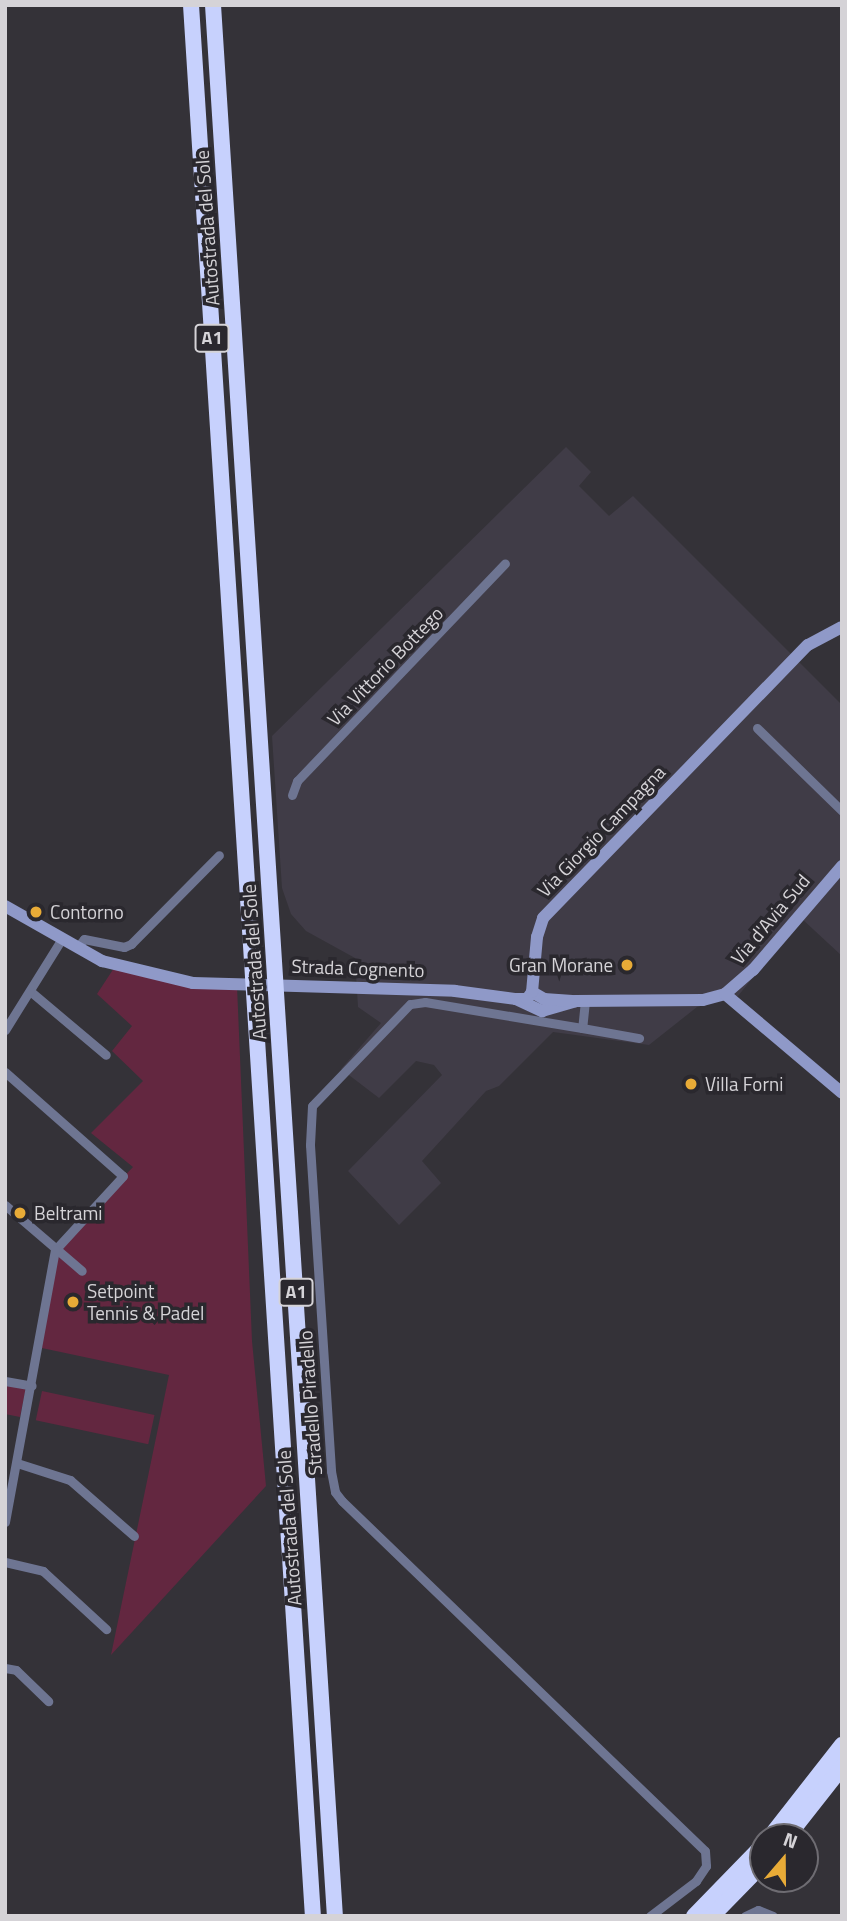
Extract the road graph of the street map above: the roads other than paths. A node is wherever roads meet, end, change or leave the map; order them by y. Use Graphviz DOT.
graph roads {
  1 [pos="191,5"];
  2 [pos="214,5"];
  3 [pos="505,563"];
  4 [pos="842,627"];
  5 [pos="757,727"];
  6 [pos="292,795"];
  7 [pos="842,811"];
  8 [pos="219,855"];
  9 [pos="842,866"];
  10 [pos="5,906"];
  11 [pos="59,944"];
  12 [pos="77,948"];
  13 [pos="30,991"];
  14 [pos="531,994"];
  15 [pos="725,994"];
  16 [pos="516,999"];
  17 [pos="580,1001"];
  18 [pos="582,1028"];
  19 [pos="5,1030"];
  20 [pos="639,1038"];
  21 [pos="106,1055"];
  22 [pos="5,1072"];
  23 [pos="842,1093"];
  24 [pos="5,1205"];
  25 [pos="55,1250"];
  26 [pos="82,1272"];
  27 [pos="5,1381"];
  28 [pos="32,1387"];
  29 [pos="17,1463"];
  30 [pos="5,1522"];
  31 [pos="134,1536"];
  32 [pos="5,1562"];
  33 [pos="106,1629"];
  34 [pos="5,1668"];
  35 [pos="48,1700"];
  36 [pos="842,1745"];
  37 [pos="842,1767"];
  38 [pos="781,1823"];
  39 [pos="798,1823"];
  40 [pos="749,1859"];
  41 [pos="749,1878"];
  42 [pos="313,1916"];
  43 [pos="335,1916"];
  44 [pos="650,1916"];
  45 [pos="694,1916"];
  46 [pos="712,1916"];
  47 [pos="745,1916"];
  48 [pos="773,1916"];
  1 -- 42 [label="highway, Autostrada del Sole / A1"];
  2 -- 43 [label="highway, Autostrada del Sole / A1"];
  3 -- 6 [label="street, Via Vittorio Bottego"];
  4 -- 14 [label="street, Via Giorgio Campagna"];
  5 -- 7 [label="street"];
  8 -- 12 [label="street"];
  9 -- 15 [label="street, Via d'Avia Sud"];
  10 -- 11 [label="street, Strada Cognento"];
  11 -- 12 [label="street, Strada Cognento"];
  11 -- 13 [label="street"];
  12 -- 16 [label="street, Strada Cognento"];
  13 -- 19 [label="street"];
  13 -- 21 [label="street"];
  14 -- 16 [label="street, Strada Cognento"];
  14 -- 17 [label="street, Strada Cognento"];
  15 -- 17 [label="street, Strada Cognento"];
  15 -- 23 [label="street"];
  16 -- 17 [label="street, Strada Cognento"];
  17 -- 18 [label="street"];
  18 -- 20 [label="street"];
  18 -- 44 [label="street, Stradello Piradello"];
  22 -- 25 [label="street"];
  24 -- 25 [label="street"];
  25 -- 26 [label="street"];
  25 -- 28 [label="street"];
  27 -- 28 [label="street"];
  28 -- 29 [label="street"];
  29 -- 30 [label="street"];
  29 -- 31 [label="street"];
  32 -- 33 [label="street"];
  34 -- 35 [label="street"];
  36 -- 38 [label="highway"];
  37 -- 39 [label="highway"];
  40 -- 45 [label="highway"];
  41 -- 46 [label="highway"];
  47 -- 48 [label="street"];
}
